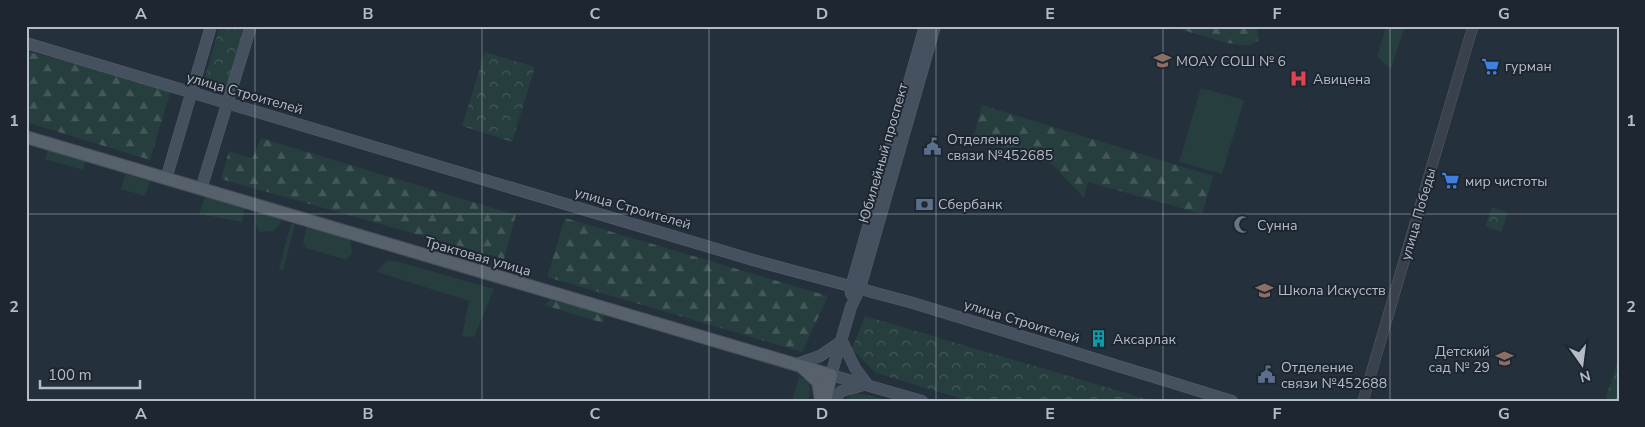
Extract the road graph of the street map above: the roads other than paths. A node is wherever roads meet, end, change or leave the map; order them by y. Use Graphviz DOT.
graph roads {
  1 [pos="212,26"];
  2 [pos="251,26"];
  3 [pos="925,26"];
  4 [pos="935,26"];
  5 [pos="1472,26"];
  6 [pos="26,43"];
  7 [pos="192,94"];
  8 [pos="228,104"];
  9 [pos="26,137"];
  10 [pos="166,179"];
  11 [pos="201,189"];
  12 [pos="856,288"];
  13 [pos="842,341"];
  14 [pos="797,364"];
  15 [pos="831,375"];
  16 [pos="867,384"];
  17 [pos="823,401"];
  18 [pos="831,401"];
  19 [pos="922,401"];
  20 [pos="1232,401"];
  21 [pos="1363,401"];
  1 -- 7 [label="main road"];
  2 -- 8 [label="main road"];
  3 -- 12 [label="main road"];
  4 -- 12 [label="main road, Юбилейный проспект"];
  5 -- 21 [label="street, улица Победы"];
  6 -- 7 [label="main road, улица Строителей"];
  7 -- 8 [label="main road, улица Строителей"];
  7 -- 10 [label="main road"];
  8 -- 11 [label="main road"];
  8 -- 12 [label="main road, улица Строителей"];
  9 -- 10 [label="main road, Трактовая улица"];
  10 -- 11 [label="main road, Трактовая улица"];
  11 -- 14 [label="main road, Трактовая улица"];
  12 -- 13 [label="main road"];
  12 -- 20 [label="main road, улица Строителей"];
  13 -- 14 [label="main road"];
  13 -- 15 [label="main road"];
  13 -- 16 [label="main road"];
  14 -- 15 [label="main road, Трактовая улица"];
  14 -- 17 [label="main road"];
  15 -- 16 [label="main road, Трактовая улица"];
  15 -- 17 [label="main road"];
  16 -- 18 [label="main road"];
  16 -- 19 [label="main road, Трактовая улица"];
}
